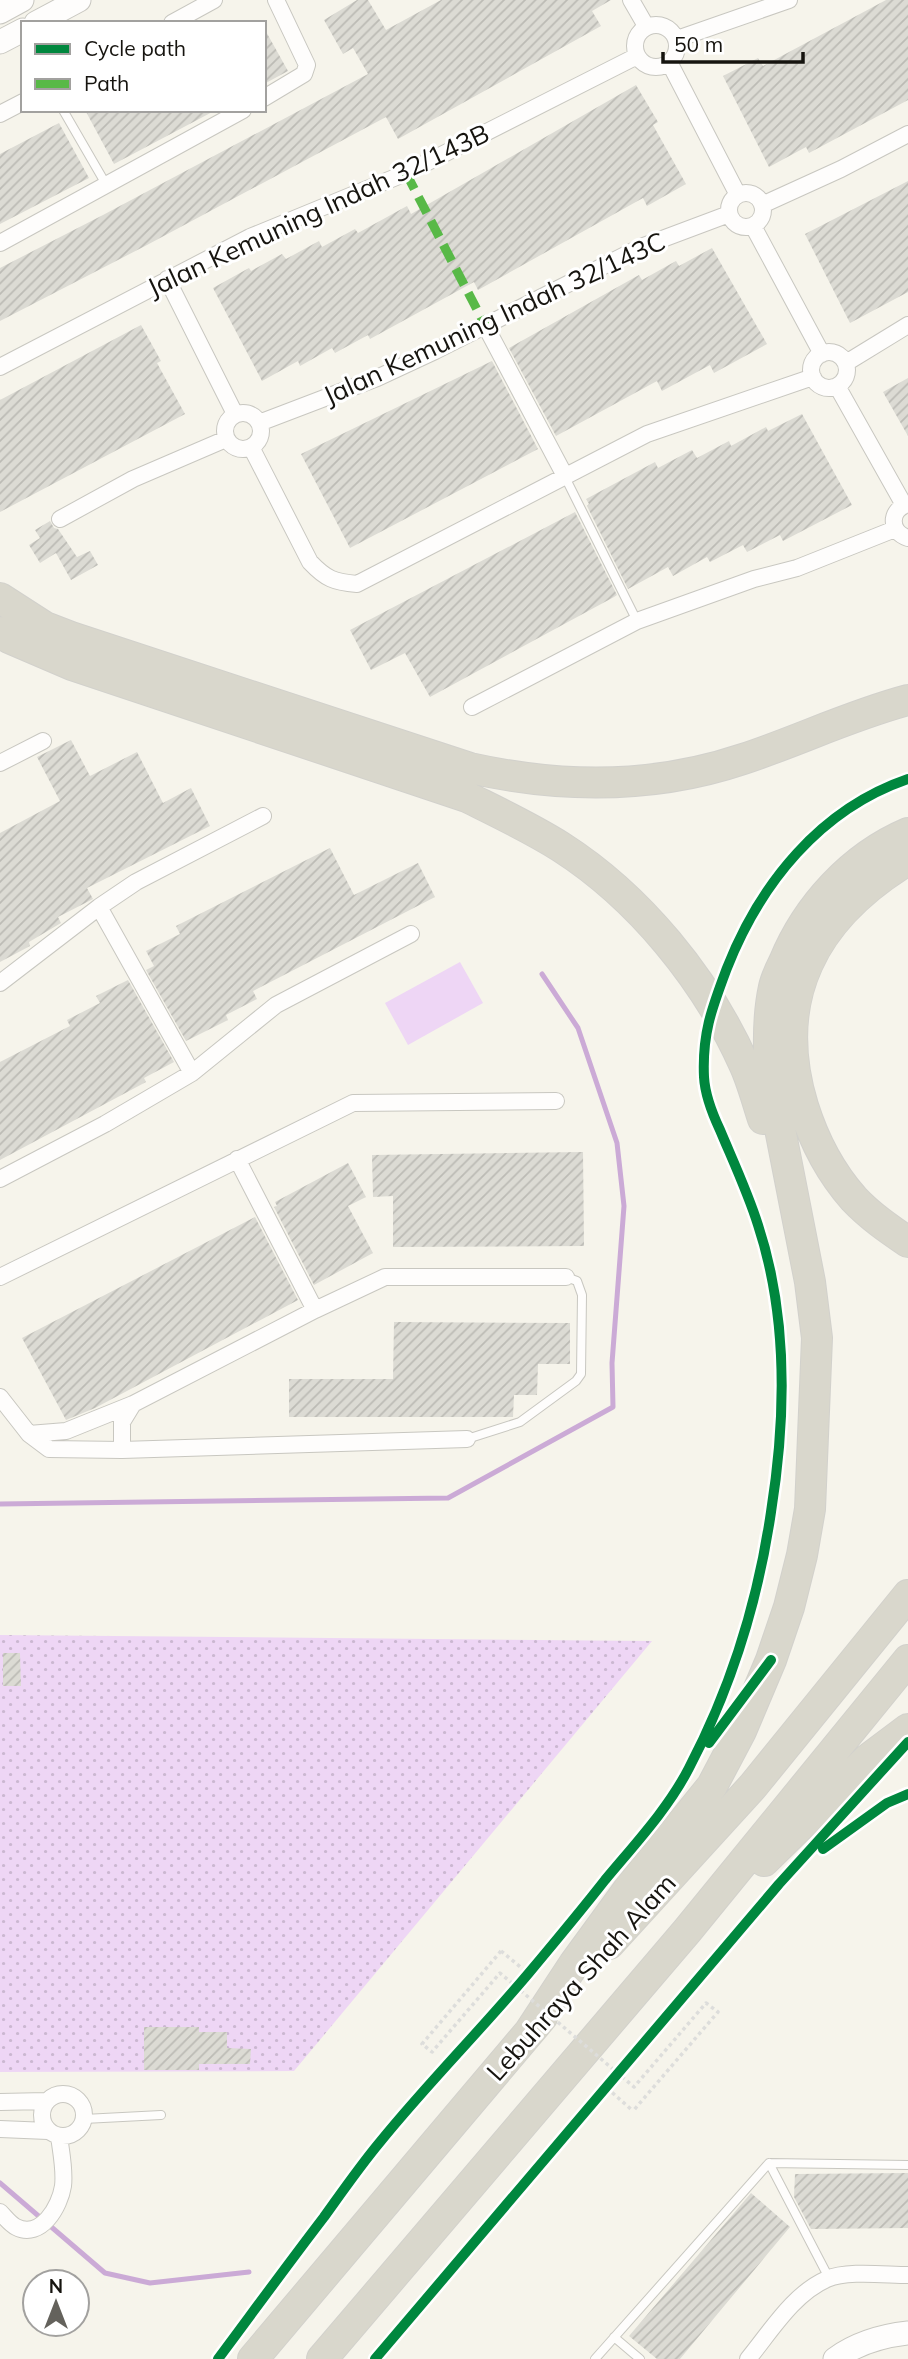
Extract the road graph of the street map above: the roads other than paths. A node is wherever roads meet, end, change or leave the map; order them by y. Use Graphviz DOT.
graph roads {
  1 [pos="22,0"];
  2 [pos="79,0"];
  3 [pos="214,0"];
  4 [pos="276,0"];
  5 [pos="631,0"];
  6 [pos="789,0"];
  7 [pos="0,12"];
  8 [pos="40,21"];
  9 [pos="176,21"];
  10 [pos="646,26"];
  11 [pos="21,31"];
  12 [pos="677,39"];
  13 [pos="0,42"];
  14 [pos="637,56"];
  15 [pos="669,62"];
  16 [pos="266,97"];
  17 [pos="21,103"];
  18 [pos="64,112"];
  19 [pos="239,112"];
  20 [pos="0,114"];
  21 [pos="908,134"];
  22 [pos="107,186"];
  23 [pos="738,195"];
  24 [pos="762,205"];
  25 [pos="729,214"];
  26 [pos="754,226"];
  27 [pos="0,243"];
  28 [pos="167,279"];
  29 [pos="485,325"];
  30 [pos="908,325"];
  31 [pos="822,354"];
  32 [pos="846,363"];
  33 [pos="0,367"];
  34 [pos="813,377"];
  35 [pos="837,386"];
  36 [pos="235,414"];
  37 [pos="259,423"];
  38 [pos="226,439"];
  39 [pos="251,447"];
  40 [pos="565,476"];
  41 [pos="906,505"];
  42 [pos="60,519"];
  43 [pos="902,533"];
  44 [pos="0,598"];
  45 [pos="638,621"];
  46 [pos="0,632"];
  47 [pos="908,701"];
  48 [pos="472,707"];
  49 [pos="43,741"];
  50 [pos="0,763"];
  51 [pos="263,816"];
  52 [pos="908,833"];
  53 [pos="908,860"];
  54 [pos="99,907"];
  55 [pos="411,934"];
  56 [pos="0,983"];
  57 [pos="192,1073"];
  58 [pos="556,1101"];
  59 [pos="237,1159"];
  60 [pos="0,1179"];
  61 [pos="792,1198"];
  62 [pos="908,1242"];
  63 [pos="566,1276"];
  64 [pos="0,1277"];
  65 [pos="315,1310"];
  66 [pos="0,1397"];
  67 [pos="133,1404"];
  68 [pos="29,1434"];
  69 [pos="467,1439"];
  70 [pos="122,1450"];
  71 [pos="908,1595"];
  72 [pos="908,1660"];
  73 [pos="908,1729"];
  74 [pos="688,1931"];
  75 [pos="530,2031"];
  76 [pos="46,2101"];
  77 [pos="0,2102"];
  78 [pos="161,2115"];
  79 [pos="84,2119"];
  80 [pos="0,2129"];
  81 [pos="53,2134"];
  82 [pos="769,2163"];
  83 [pos="908,2165"];
  84 [pos="0,2212"];
  85 [pos="908,2274"];
  86 [pos="828,2278"];
  87 [pos="908,2333"];
  88 [pos="614,2337"];
  89 [pos="253,2359"];
  90 [pos="322,2359"];
  91 [pos="595,2359"];
  92 [pos="640,2359"];
  93 [pos="749,2359"];
  94 [pos="835,2359"];
  1 -- 7 [label="street"];
  2 -- 8 [label="street"];
  3 -- 9 [label="street"];
  4 -- 16 [label="street"];
  5 -- 10 [label="street"];
  6 -- 12 [label="street"];
  10 -- 12 [label="street"];
  10 -- 14 [label="street"];
  11 -- 13 [label="street"];
  12 -- 15 [label="street"];
  14 -- 15 [label="street"];
  14 -- 28 [label="street, Jalan Kemuning Indah 32/143B"];
  15 -- 23 [label="street"];
  17 -- 20 [label="street"];
  18 -- 22 [label="lane"];
  19 -- 22 [label="street"];
  21 -- 24 [label="street"];
  22 -- 27 [label="street"];
  23 -- 24 [label="street"];
  23 -- 25 [label="street"];
  24 -- 26 [label="street"];
  25 -- 26 [label="street"];
  25 -- 29 [label="street, Jalan Kemuning Indah 32/143C"];
  26 -- 31 [label="street"];
  28 -- 33 [label="street, Jalan Kemuning Indah 32/143B"];
  28 -- 36 [label="street"];
  29 -- 37 [label="street, Jalan Kemuning Indah 32/143C"];
  29 -- 40 [label="street"];
  30 -- 32 [label="street"];
  31 -- 32 [label="street"];
  31 -- 34 [label="street"];
  32 -- 35 [label="street"];
  34 -- 35 [label="street"];
  34 -- 40 [label="street"];
  35 -- 41 [label="street"];
  36 -- 37 [label="street"];
  36 -- 38 [label="street"];
  37 -- 39 [label="street"];
  38 -- 39 [label="street"];
  38 -- 42 [label="street"];
  39 -- 40 [label="street"];
  40 -- 45 [label="lane"];
  41 -- 43 [label="street"];
  43 -- 45 [label="street"];
  44 -- 47 [label="highway"];
  45 -- 48 [label="street"];
  46 -- 61 [label="highway"];
  49 -- 50 [label="street"];
  51 -- 54 [label="street"];
  52 -- 61 [label="highway"];
  53 -- 62 [label="highway"];
  54 -- 56 [label="street"];
  54 -- 57 [label="street"];
  55 -- 57 [label="street"];
  57 -- 60 [label="street"];
  58 -- 59 [label="street"];
  59 -- 64 [label="street"];
  59 -- 65 [label="street"];
  61 -- 75 [label="highway"];
  63 -- 65 [label="street"];
  63 -- 69 [label="lane"];
  65 -- 67 [label="street"];
  66 -- 68 [label="street"];
  67 -- 68 [label="street"];
  67 -- 70 [label="street"];
  68 -- 70 [label="street"];
  69 -- 70 [label="street"];
  71 -- 75 [label="highway, Lebuhraya Shah Alam"];
  72 -- 74 [label="highway, Lebuhraya Shah Alam"];
  73 -- 74 [label="highway"];
  74 -- 90 [label="highway, Lebuhraya Shah Alam"];
  75 -- 89 [label="highway, Lebuhraya Shah Alam"];
  76 -- 77 [label="street"];
  76 -- 79 [label="street"];
  76 -- 81 [label="street"];
  78 -- 79 [label="lane"];
  79 -- 81 [label="street"];
  80 -- 81 [label="street"];
  81 -- 84 [label="street"];
  82 -- 83 [label="lane"];
  82 -- 86 [label="lane"];
  82 -- 88 [label="lane"];
  85 -- 86 [label="street"];
  86 -- 93 [label="street"];
  87 -- 94 [label="street"];
  88 -- 91 [label="lane"];
  88 -- 92 [label="lane"];
}
